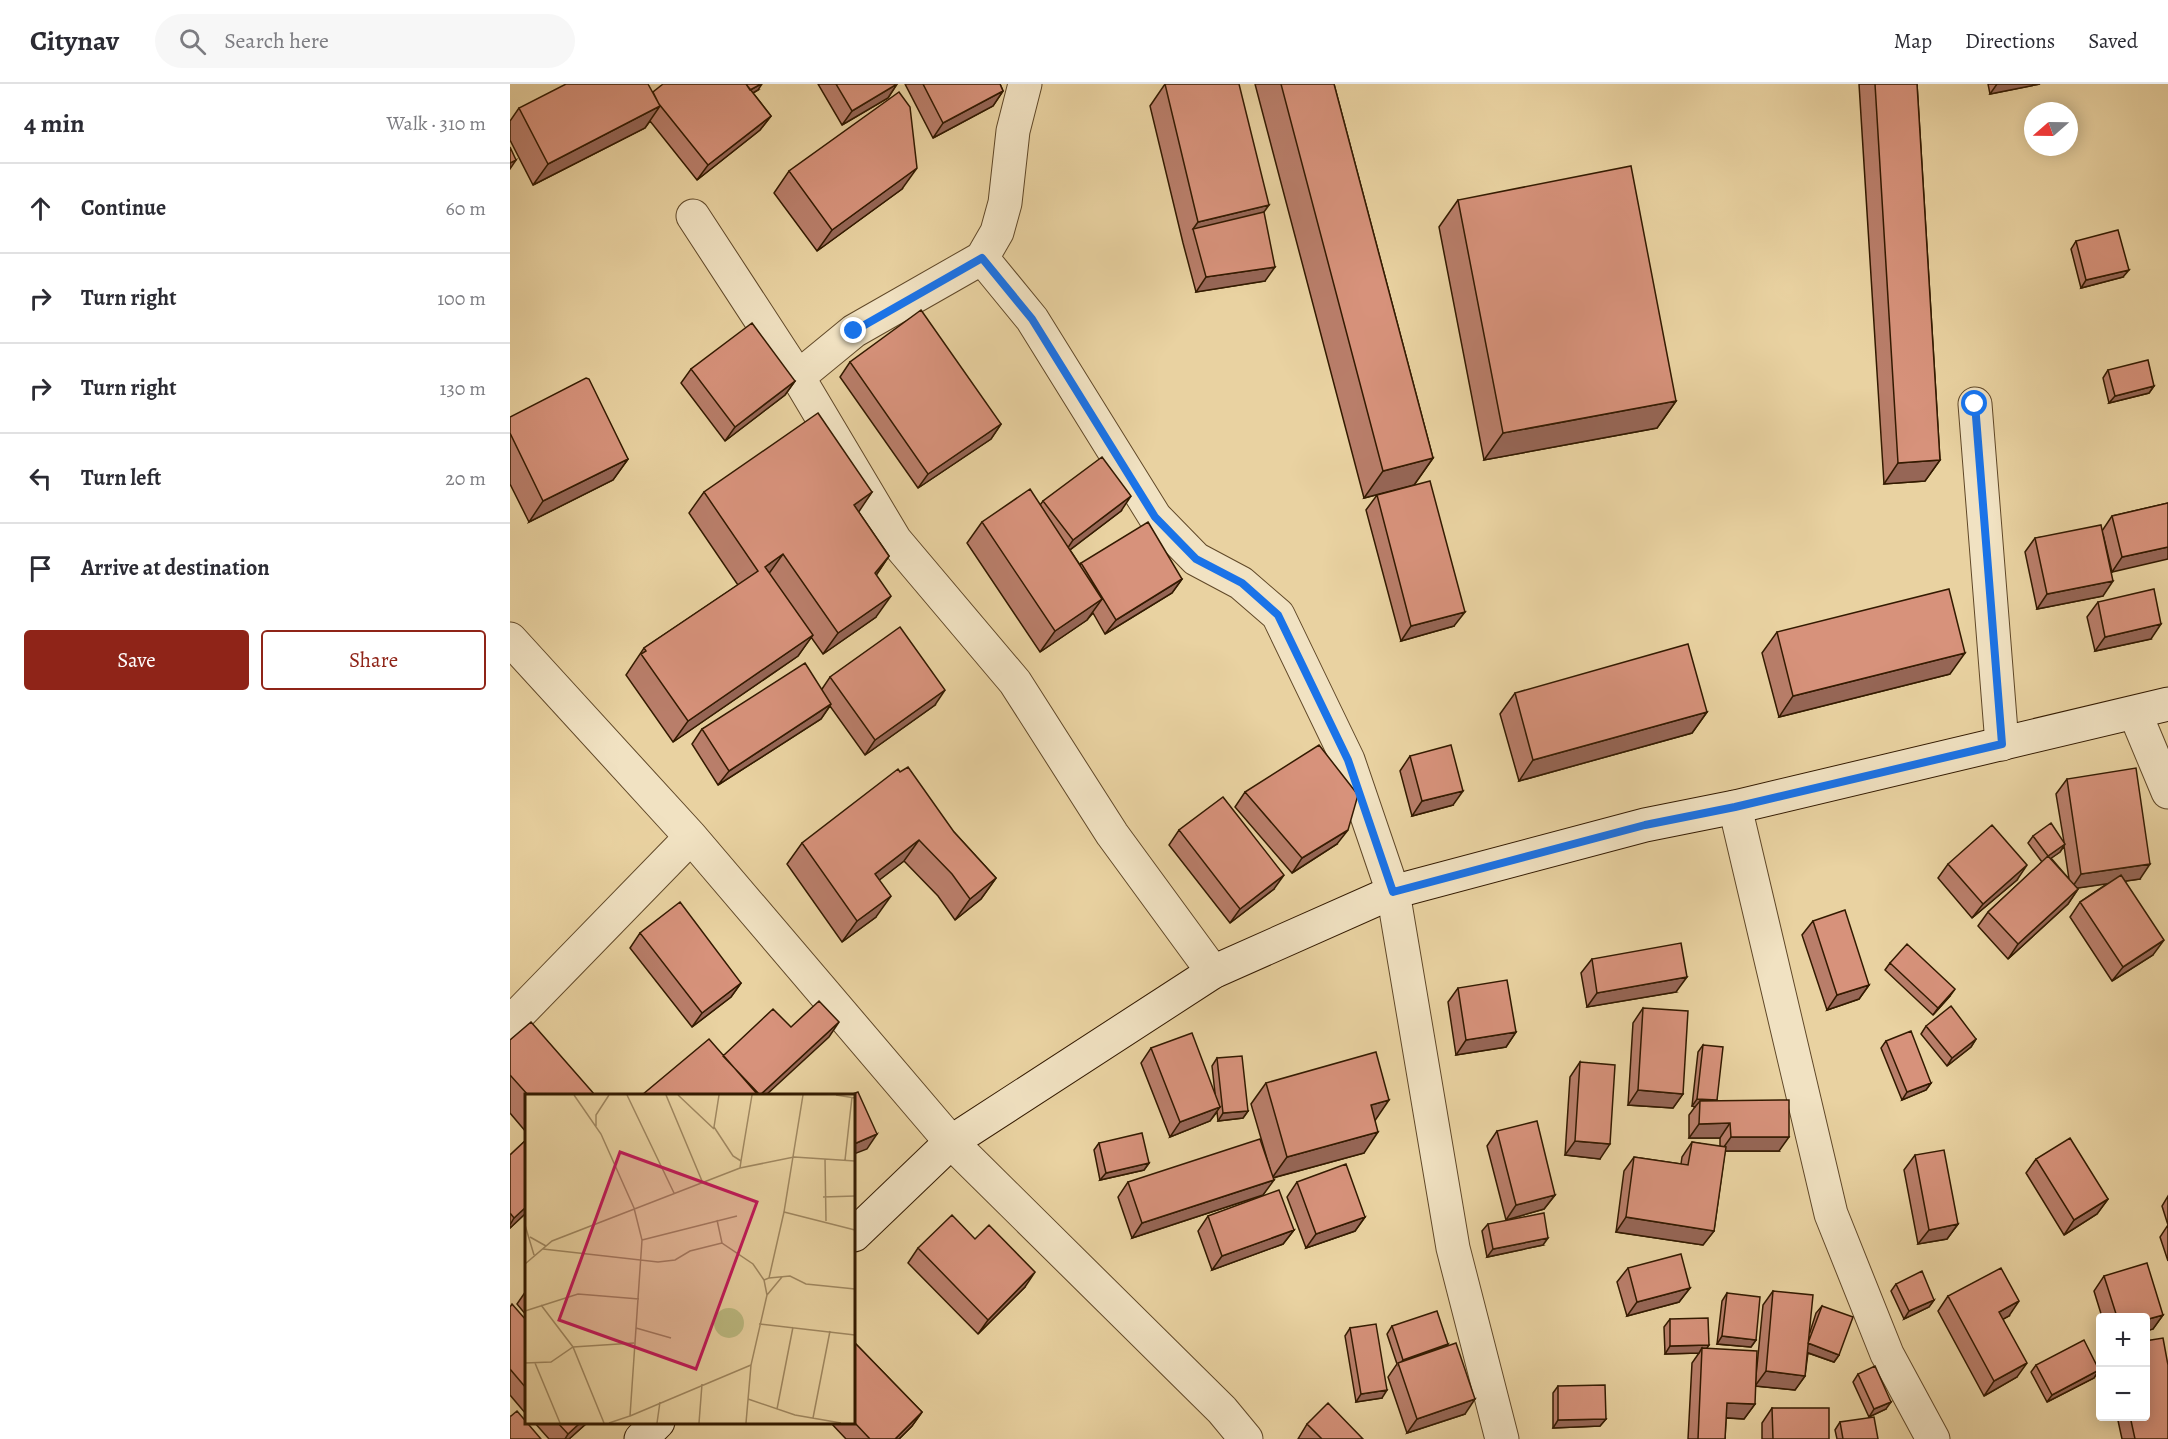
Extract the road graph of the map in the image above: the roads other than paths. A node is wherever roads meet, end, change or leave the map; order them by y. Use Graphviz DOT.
graph roads {
  1 [pos="1025,84"];
  2 [pos="693,216"];
  3 [pos="982,258"];
  4 [pos="798,377"];
  5 [pos="1975,404"];
  6 [pos="510,639"];
  7 [pos="2168,704"];
  8 [pos="2135,713"];
  9 [pos="2002,744"];
  10 [pos="2168,792"];
  11 [pos="1735,807"];
  12 [pos="691,837"];
  13 [pos="1393,892"];
  14 [pos="1213,972"];
  15 [pos="510,1023"];
  16 [pos="951,1142"];
  17 [pos="855,1234"];
  18 [pos="656,1424"];
  19 [pos="641,1439"];
  20 [pos="1246,1439"];
  21 [pos="1502,1439"];
  22 [pos="1933,1439"];
  1 -- 3 [label="street"];
  2 -- 4 [label="street"];
  3 -- 4 [label="street"];
  3 -- 13 [label="street"];
  4 -- 14 [label="street"];
  5 -- 9 [label="street"];
  6 -- 12 [label="street"];
  7 -- 8 [label="street"];
  8 -- 9 [label="street"];
  8 -- 10 [label="street"];
  9 -- 11 [label="street"];
  11 -- 13 [label="street"];
  11 -- 22 [label="street"];
  12 -- 15 [label="street"];
  12 -- 16 [label="street"];
  13 -- 14 [label="street"];
  13 -- 21 [label="street"];
  14 -- 16 [label="street"];
  16 -- 17 [label="street"];
  16 -- 20 [label="street"];
  18 -- 19 [label="street"];
}
